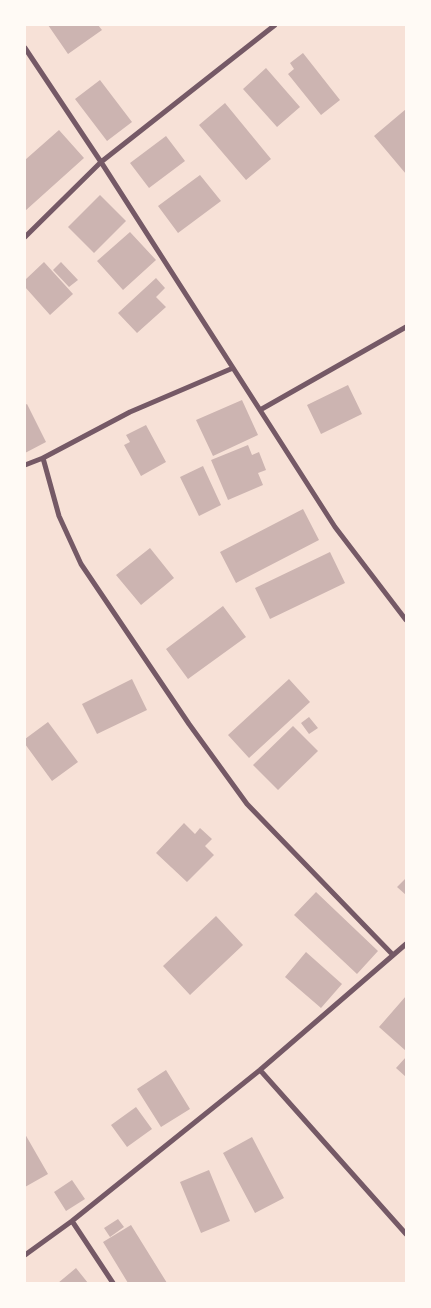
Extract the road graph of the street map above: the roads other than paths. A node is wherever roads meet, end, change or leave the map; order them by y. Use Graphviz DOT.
graph roads {
  1 [pos="275,25"];
  2 [pos="25,48"];
  3 [pos="101,162"];
  4 [pos="25,237"];
  5 [pos="406,327"];
  6 [pos="233,368"];
  7 [pos="260,410"];
  8 [pos="43,458"];
  9 [pos="25,465"];
  10 [pos="406,620"];
  11 [pos="406,944"];
  12 [pos="393,955"];
  13 [pos="260,1070"];
  14 [pos="72,1221"];
  15 [pos="406,1234"];
  16 [pos="25,1255"];
  17 [pos="113,1283"];
  1 -- 3 [label="street"];
  2 -- 3 [label="street"];
  3 -- 4 [label="street"];
  3 -- 6 [label="street"];
  5 -- 7 [label="street"];
  6 -- 7 [label="street"];
  6 -- 8 [label="street"];
  7 -- 10 [label="street"];
  8 -- 9 [label="street"];
  8 -- 12 [label="street"];
  11 -- 12 [label="street"];
  12 -- 13 [label="street"];
  13 -- 14 [label="street"];
  13 -- 15 [label="street"];
  14 -- 16 [label="street"];
  14 -- 17 [label="street"];
}
